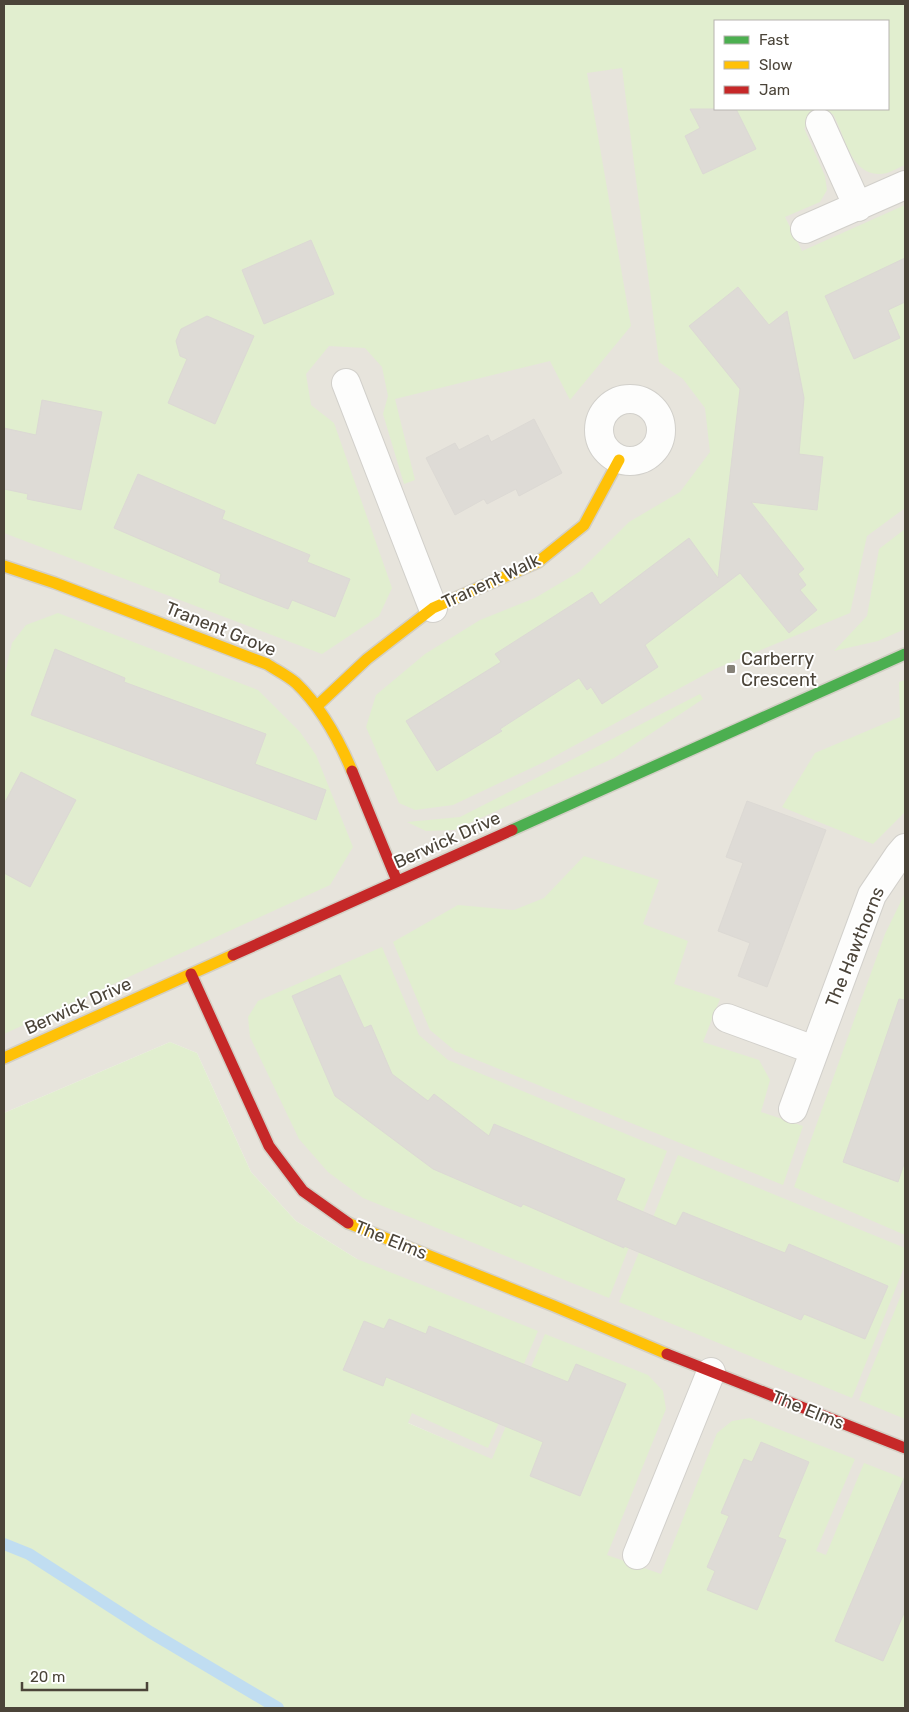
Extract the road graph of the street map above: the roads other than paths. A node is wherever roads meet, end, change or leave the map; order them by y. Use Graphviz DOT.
graph roads {
  1 [pos="820,124"];
  2 [pos="905,185"];
  3 [pos="858,207"];
  4 [pos="805,229"];
  5 [pos="346,383"];
  6 [pos="619,460"];
  7 [pos="4,566"];
  8 [pos="433,608"];
  9 [pos="905,654"];
  10 [pos="317,706"];
  11 [pos="905,848"];
  12 [pos="397,881"];
  13 [pos="191,974"];
  14 [pos="727,1018"];
  15 [pos="814,1050"];
  16 [pos="4,1058"];
  17 [pos="793,1110"];
  18 [pos="712,1372"];
  19 [pos="905,1448"];
  20 [pos="637,1555"];
  1 -- 3 [label="street"];
  2 -- 3 [label="street"];
  3 -- 4 [label="street"];
  5 -- 8 [label="street, Tranent Walk"];
  6 -- 8 [label="street, Tranent Walk"];
  7 -- 10 [label="street, Tranent Grove"];
  8 -- 10 [label="street, Tranent Walk"];
  9 -- 12 [label="street, Berwick Drive"];
  10 -- 12 [label="street, Tranent Grove"];
  11 -- 15 [label="street, The Hawthorns"];
  12 -- 13 [label="street, Berwick Drive"];
  13 -- 16 [label="street, Berwick Drive"];
  13 -- 18 [label="street, The Elms"];
  14 -- 15 [label="street"];
  15 -- 17 [label="street, The Hawthorns"];
  18 -- 19 [label="street, The Elms"];
  18 -- 20 [label="street"];
}
